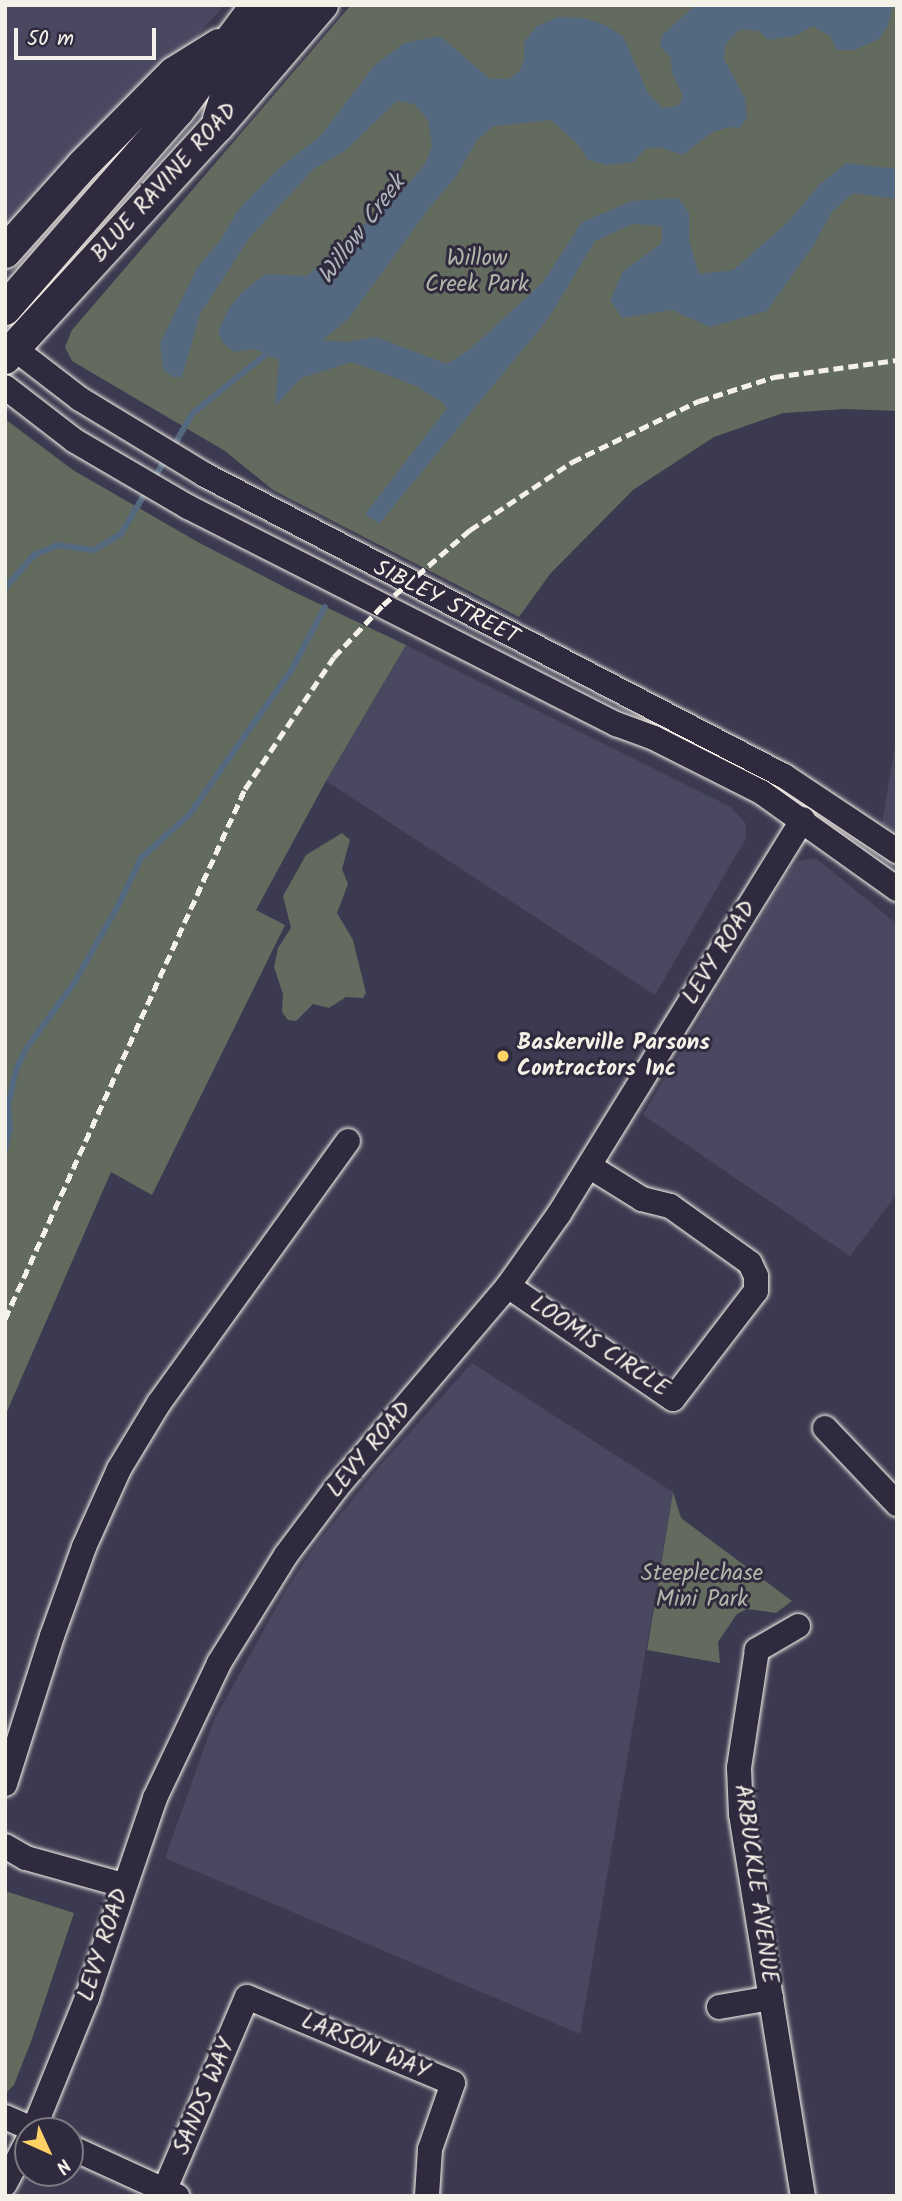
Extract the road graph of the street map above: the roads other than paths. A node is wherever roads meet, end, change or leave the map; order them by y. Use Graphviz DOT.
graph roads {
  1 [pos="257,5"];
  2 [pos="289,5"];
  3 [pos="322,5"];
  4 [pos="229,39"];
  5 [pos="217,127"];
  6 [pos="5,252"];
  7 [pos="5,309"];
  8 [pos="9,349"];
  9 [pos="5,387"];
  10 [pos="803,819"];
  11 [pos="897,851"];
  12 [pos="897,888"];
  13 [pos="348,1142"];
  14 [pos="589,1166"];
  15 [pos="508,1286"];
  16 [pos="825,1428"];
  17 [pos="897,1504"];
  18 [pos="798,1626"];
  19 [pos="5,1784"];
  20 [pos="5,1846"];
  21 [pos="123,1885"];
  22 [pos="247,1997"];
  23 [pos="771,1998"];
  24 [pos="719,2007"];
  25 [pos="39,2117"];
  26 [pos="84,2154"];
  27 [pos="14,2167"];
  28 [pos="5,2184"];
  29 [pos="168,2194"];
  30 [pos="427,2196"];
  31 [pos="803,2196"];
  1 -- 4 [label="main road, BLUE RAVINE ROAD"];
  2 -- 5 [label="main road"];
  3 -- 5 [label="main road, BLUE RAVINE ROAD"];
  4 -- 6 [label="main road"];
  4 -- 7 [label="main road, BLUE RAVINE ROAD"];
  5 -- 8 [label="main road, BLUE RAVINE ROAD"];
  8 -- 11 [label="street, SIBLEY STREET"];
  9 -- 10 [label="street, SIBLEY STREET"];
  10 -- 12 [label="street, SIBLEY STREET"];
  10 -- 14 [label="street, LEVY ROAD"];
  13 -- 19 [label="street"];
  14 -- 15 [label="street, LEVY ROAD"];
  14 -- 15 [label="street, LOOMIS CIRCLE"];
  15 -- 21 [label="street, LEVY ROAD"];
  16 -- 17 [label="street"];
  18 -- 23 [label="street, ARBUCKLE AVENUE"];
  20 -- 21 [label="street"];
  21 -- 25 [label="street, LEVY ROAD"];
  22 -- 29 [label="street, SANDS WAY"];
  22 -- 30 [label="street, LARSON WAY"];
  23 -- 24 [label="street, ARBUCKLE AVENUE"];
  23 -- 31 [label="street, ARBUCKLE AVENUE"];
  26 -- 29 [label="street"];
  27 -- 28 [label="street, LEVY ROAD"];
}
